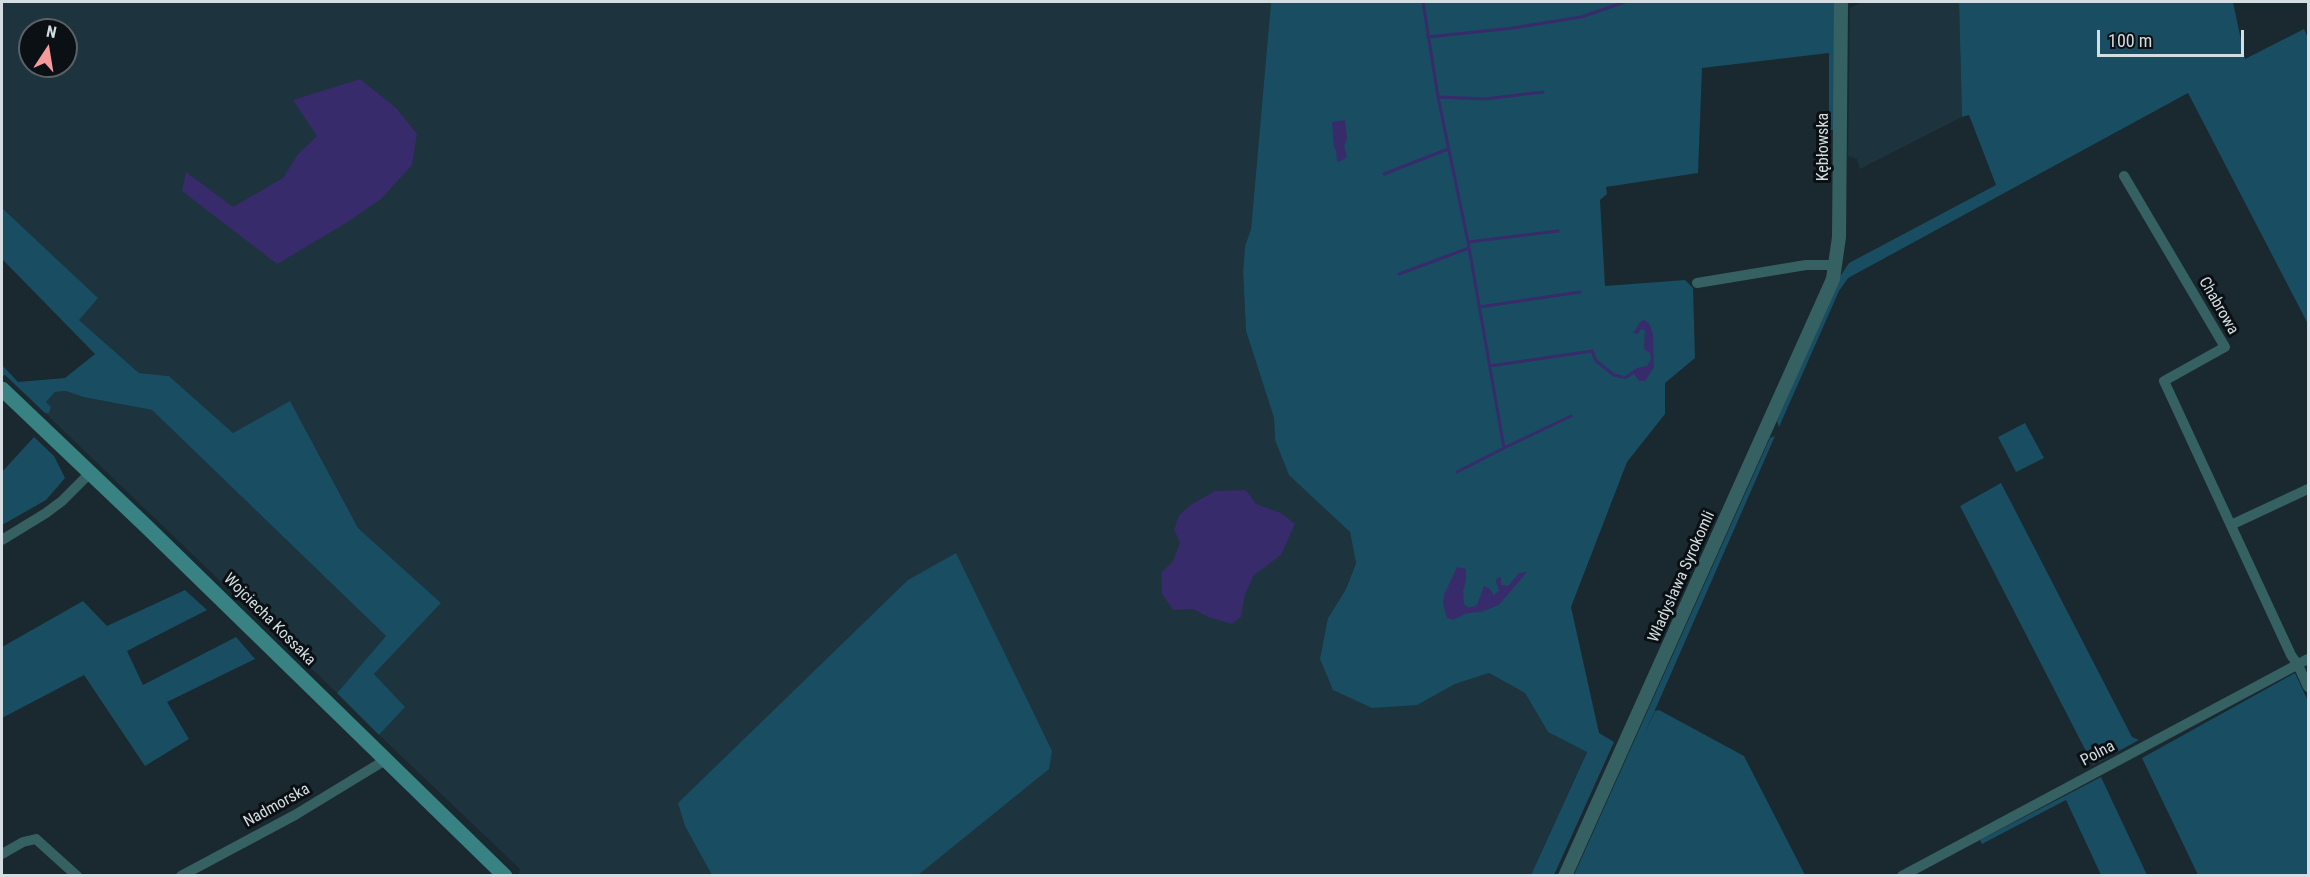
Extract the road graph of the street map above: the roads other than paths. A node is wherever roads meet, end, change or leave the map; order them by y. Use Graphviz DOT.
graph roads {
  1 [pos="1841,2"];
  2 [pos="2124,176"];
  3 [pos="1836,265"];
  4 [pos="1697,283"];
  5 [pos="1828,292"];
  6 [pos="4,391"];
  7 [pos="91,472"];
  8 [pos="2308,489"];
  9 [pos="2232,525"];
  10 [pos="2,540"];
  11 [pos="2308,659"];
  12 [pos="2298,665"];
  13 [pos="2308,687"];
  14 [pos="387,759"];
  15 [pos="2,854"];
  16 [pos="77,876"];
  17 [pos="181,876"];
  18 [pos="505,876"];
  19 [pos="1565,876"];
  20 [pos="1902,876"];
  1 -- 3 [label="street, Kębłowska"];
  2 -- 9 [label="street, Chabrowa"];
  3 -- 4 [label="street"];
  3 -- 5 [label="street, Kębłowska"];
  5 -- 19 [label="street, Władysława Syrokomli"];
  6 -- 7 [label="main road, Wojciecha Kossaka"];
  7 -- 10 [label="street"];
  7 -- 14 [label="main road, Wojciecha Kossaka"];
  8 -- 9 [label="street"];
  9 -- 12 [label="street, Chabrowa"];
  11 -- 12 [label="street, Polna"];
  12 -- 13 [label="street, Chabrowa"];
  12 -- 20 [label="street, Polna"];
  14 -- 17 [label="street, Nadmorska"];
  14 -- 18 [label="main road, Wojciecha Kossaka"];
  15 -- 16 [label="street"];
}
